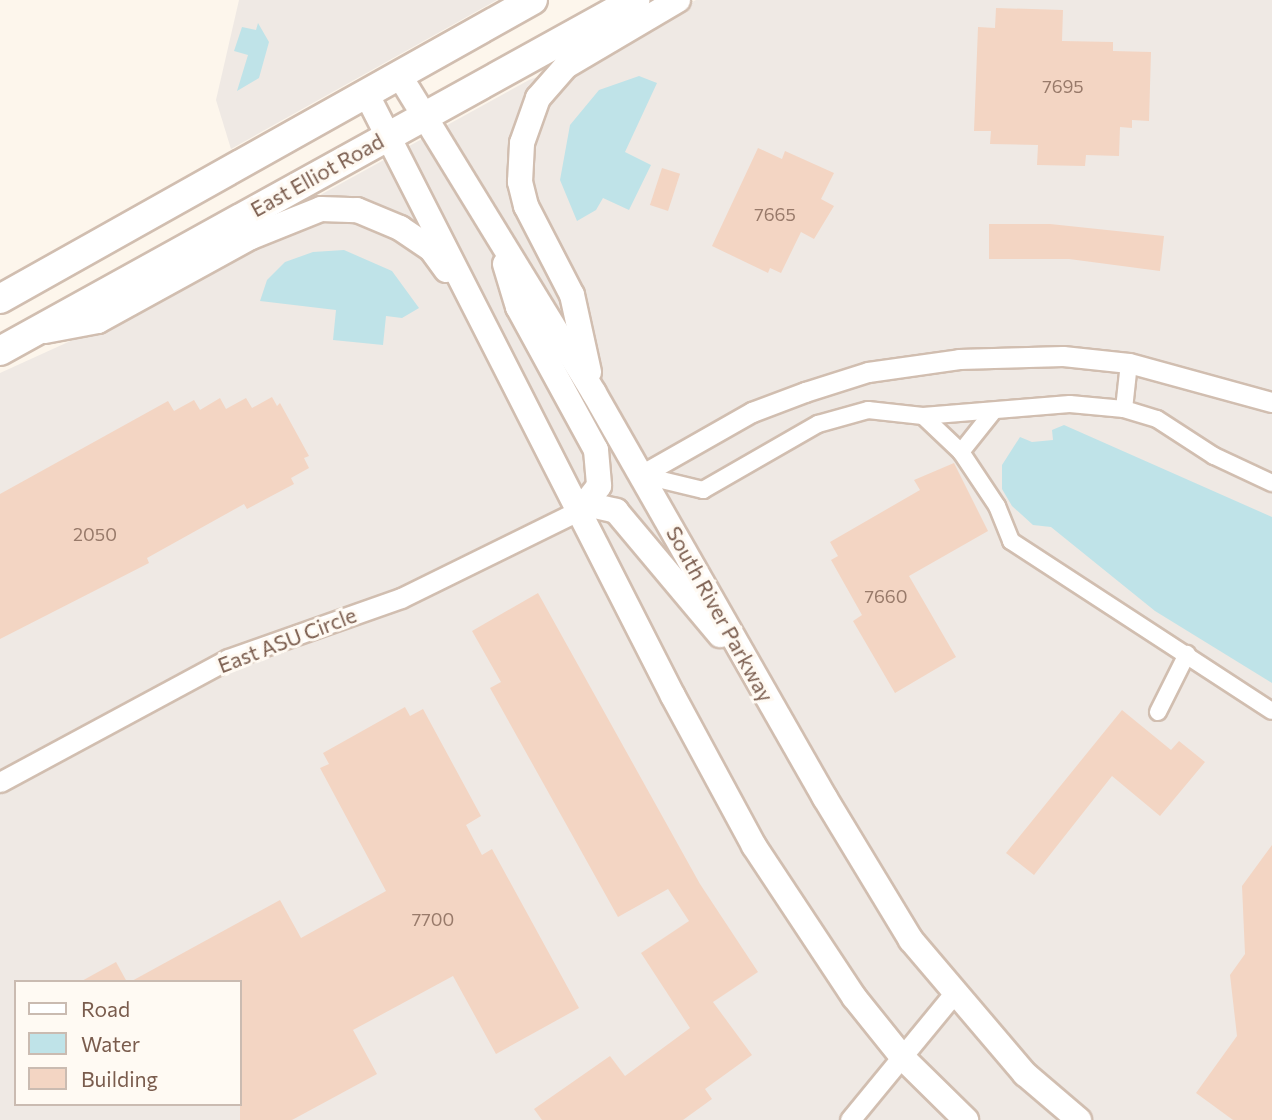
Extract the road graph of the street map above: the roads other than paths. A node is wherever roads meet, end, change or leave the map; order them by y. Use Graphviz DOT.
graph roads {
  1 [pos="533,0"];
  2 [pos="635,0"];
  3 [pos="678,0"];
  4 [pos="401,78"];
  5 [pos="368,97"];
  6 [pos="425,117"];
  7 [pos="388,136"];
  8 [pos="494,230"];
  9 [pos="0,299"];
  10 [pos="34,332"];
  11 [pos="491,337"];
  12 [pos="0,351"];
  13 [pos="1129,363"];
  14 [pos="594,393"];
  15 [pos="1272,402"];
  16 [pos="1124,410"];
  17 [pos="992,412"];
  18 [pos="923,416"];
  19 [pos="961,452"];
  20 [pos="641,475"];
  21 [pos="1272,483"];
  22 [pos="580,510"];
  23 [pos="1186,654"];
  24 [pos="751,670"];
  25 [pos="1272,711"];
  26 [pos="1158,712"];
  27 [pos="0,782"];
  28 [pos="955,992"];
  29 [pos="902,1057"];
  30 [pos="850,1120"];
  31 [pos="966,1120"];
  32 [pos="1079,1120"];
  1 -- 4 [label="main road, East Elliot Road"];
  2 -- 6 [label="main road, East Elliot Road"];
  3 -- 14 [label="street"];
  4 -- 5 [label="main road, East Elliot Road"];
  4 -- 6 [label="street, South River Parkway"];
  5 -- 7 [label="street"];
  5 -- 9 [label="main road, East Elliot Road"];
  6 -- 7 [label="main road, East Elliot Road"];
  6 -- 8 [label="street, South River Parkway"];
  7 -- 10 [label="main road, East Elliot Road"];
  7 -- 11 [label="street"];
  8 -- 14 [label="street, South River Parkway"];
  8 -- 22 [label="street"];
  10 -- 11 [label="street"];
  10 -- 12 [label="main road, East Elliot Road"];
  11 -- 22 [label="street"];
  13 -- 15 [label="street"];
  13 -- 16 [label="street"];
  13 -- 20 [label="street"];
  14 -- 20 [label="street, South River Parkway"];
  16 -- 17 [label="street"];
  16 -- 21 [label="street"];
  17 -- 18 [label="street"];
  17 -- 19 [label="street"];
  18 -- 19 [label="street"];
  18 -- 20 [label="street"];
  19 -- 23 [label="street"];
  20 -- 24 [label="street, South River Parkway"];
  22 -- 24 [label="street"];
  22 -- 27 [label="street, East ASU Circle"];
  22 -- 29 [label="street"];
  23 -- 25 [label="street"];
  23 -- 26 [label="street"];
  24 -- 28 [label="street, South River Parkway"];
  28 -- 29 [label="street"];
  28 -- 32 [label="street, South River Parkway"];
  29 -- 30 [label="street"];
  29 -- 31 [label="street"];
}
